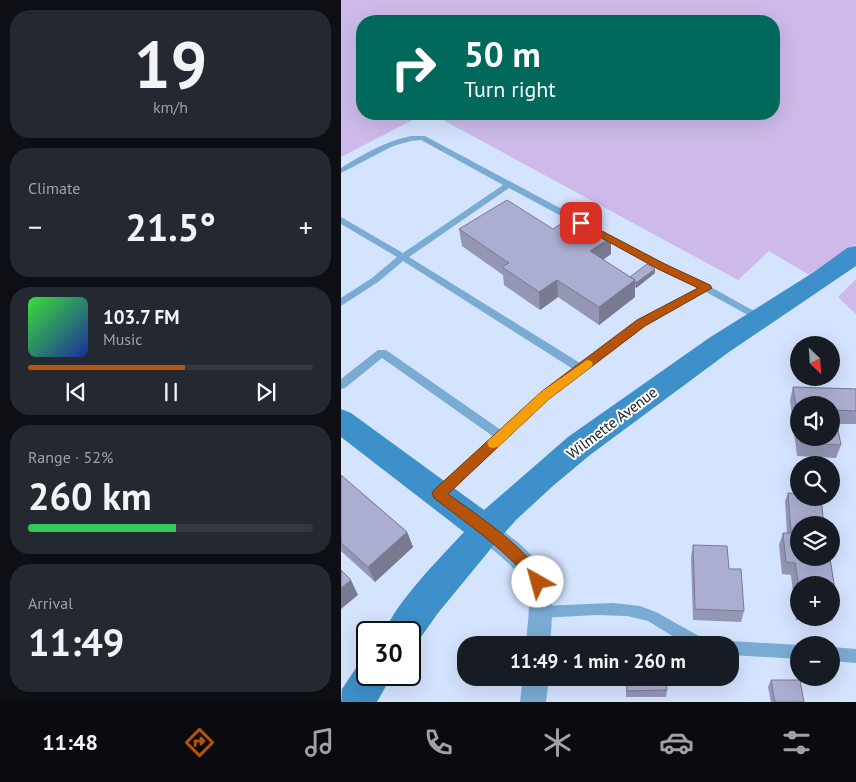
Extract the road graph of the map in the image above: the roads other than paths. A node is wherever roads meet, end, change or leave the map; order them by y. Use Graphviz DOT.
graph roads {
  1 [pos="341,171"];
  2 [pos="509,185"];
  3 [pos="341,220"];
  4 [pos="856,254"];
  5 [pos="403,257"];
  6 [pos="706,288"];
  7 [pos="341,303"];
  8 [pos="760,318"];
  9 [pos="581,369"];
  10 [pos="341,385"];
  11 [pos="341,421"];
  12 [pos="501,436"];
  13 [pos="439,494"];
  14 [pos="486,530"];
  15 [pos="540,612"];
  16 [pos="411,621"];
  17 [pos="539,636"];
  18 [pos="682,636"];
  19 [pos="739,648"];
  20 [pos="790,651"];
  21 [pos="840,655"];
  22 [pos="856,656"];
  23 [pos="366,686"];
  24 [pos="534,686"];
  25 [pos="355,702"];
  26 [pos="533,702"];
  1 -- 2 [label="lane"];
  2 -- 5 [label="lane"];
  2 -- 6 [label="lane"];
  3 -- 5 [label="lane"];
  4 -- 8 [label="street, Wilmette Avenue"];
  5 -- 7 [label="lane"];
  5 -- 9 [label="lane"];
  6 -- 8 [label="lane"];
  6 -- 9 [label="lane"];
  8 -- 14 [label="street, Wilmette Avenue"];
  9 -- 12 [label="lane"];
  10 -- 12 [label="lane"];
  11 -- 13 [label="street"];
  12 -- 13 [label="lane"];
  13 -- 14 [label="street"];
  14 -- 15 [label="street"];
  14 -- 16 [label="street, Wilmette Avenue"];
  15 -- 17 [label="street"];
  15 -- 18 [label="lane"];
  19 -- 20 [label="lane"];
  21 -- 22 [label="lane"];
  23 -- 25 [label="street"];
  24 -- 26 [label="street"];
}
